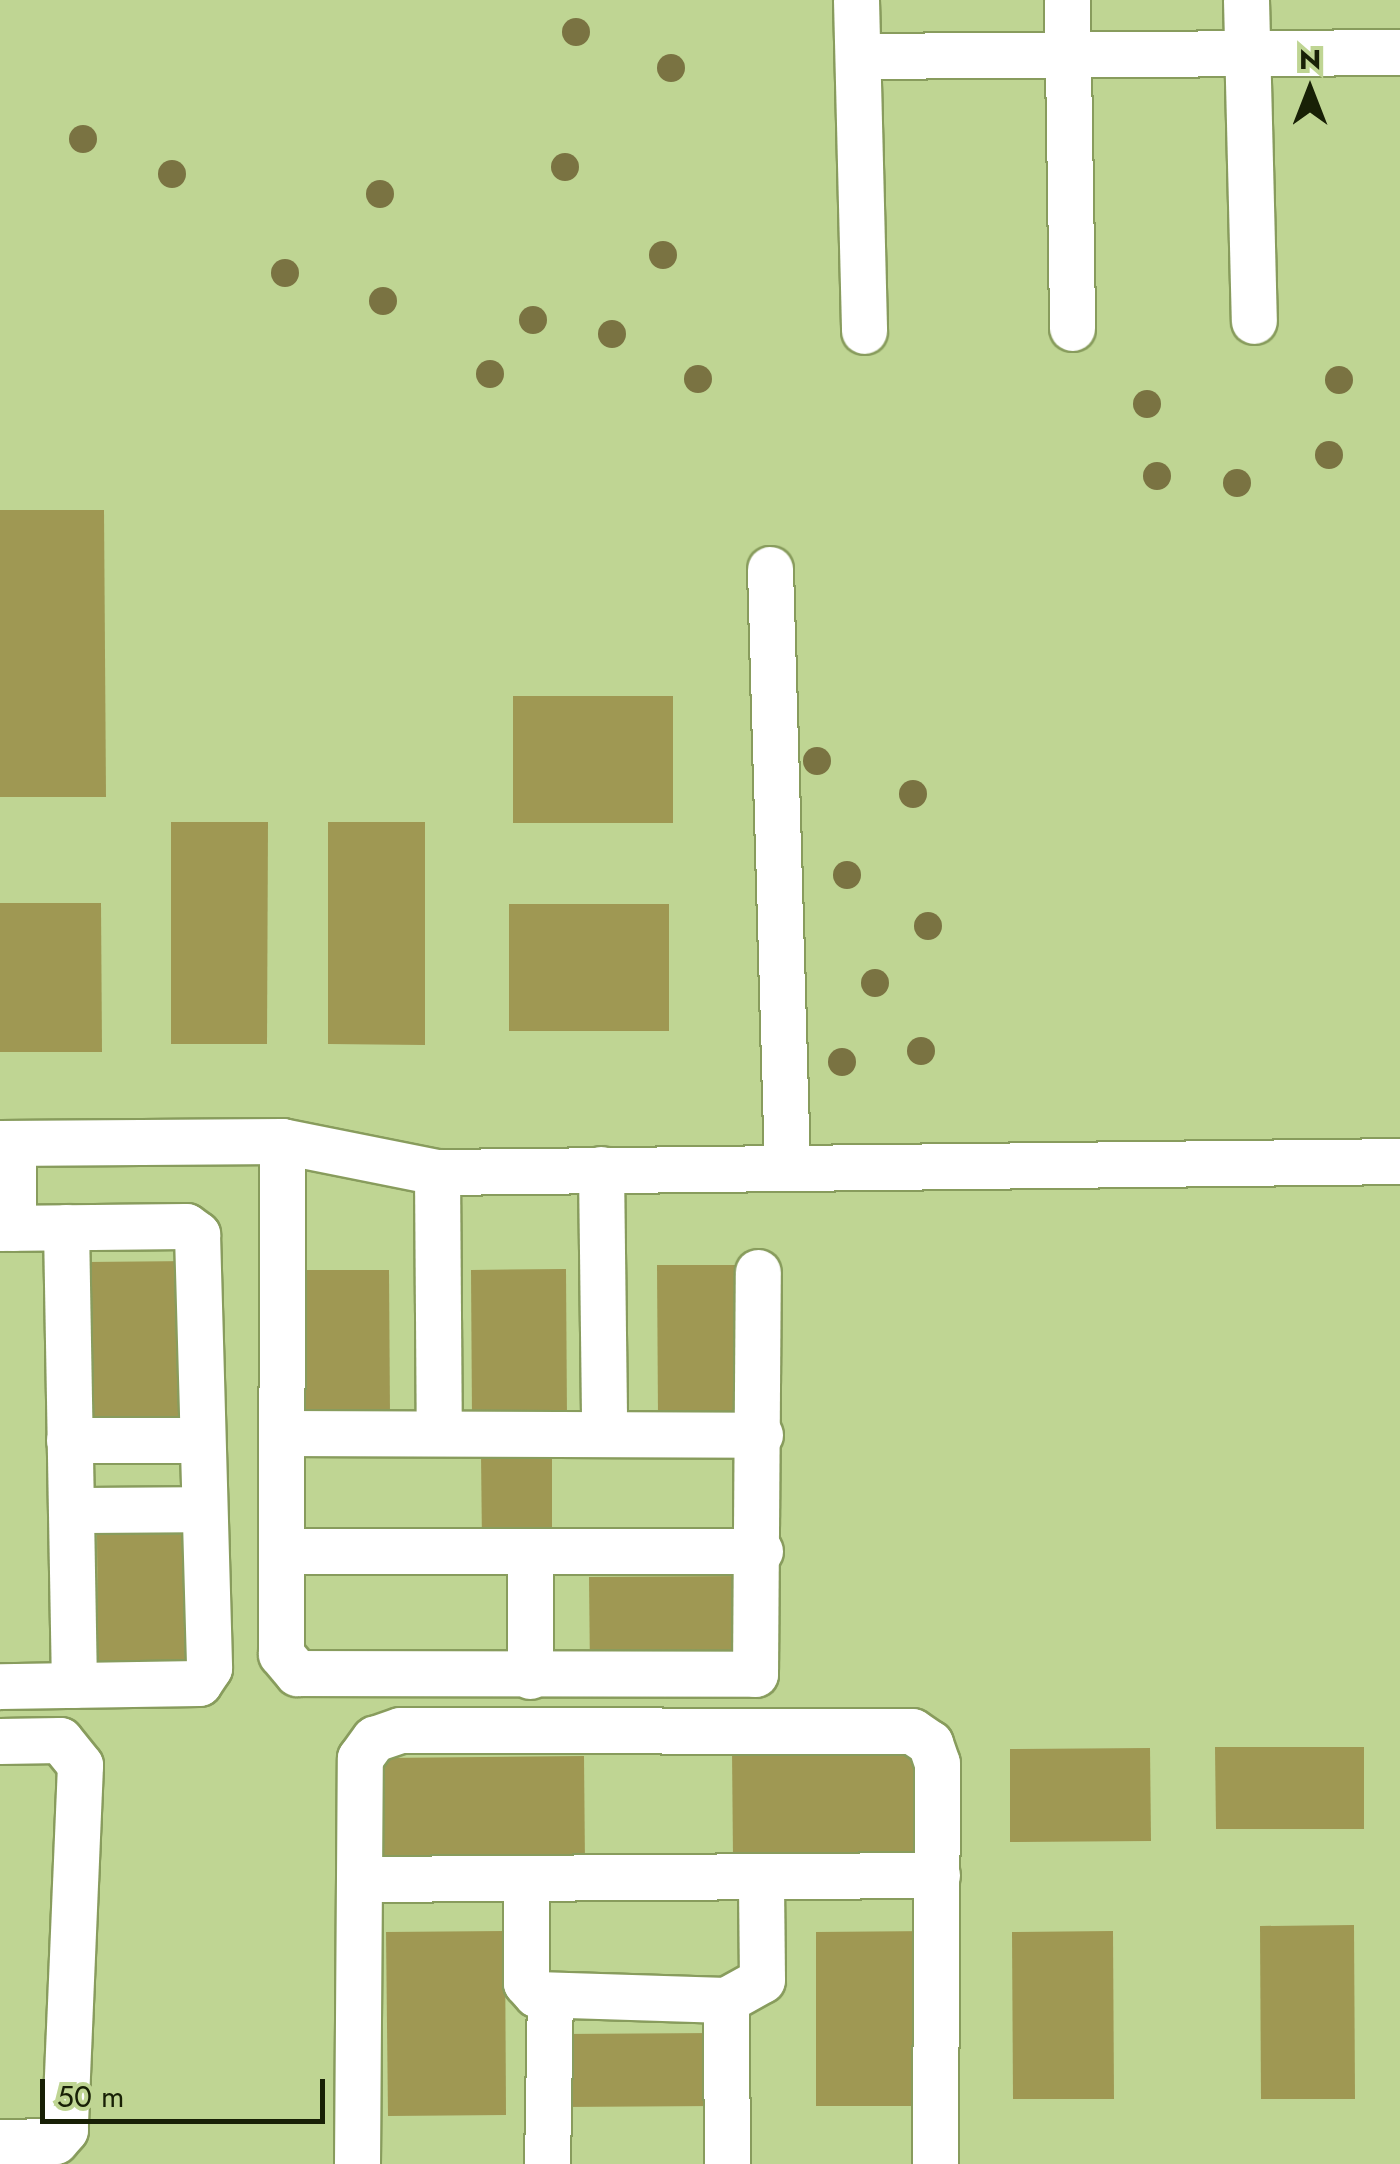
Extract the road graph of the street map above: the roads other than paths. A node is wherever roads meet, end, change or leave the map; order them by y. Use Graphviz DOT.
graph roads {
  1 [pos="856,0"];
  2 [pos="1067,0"];
  3 [pos="1246,0"];
  4 [pos="1400,52"];
  5 [pos="1247,53"];
  6 [pos="1068,55"];
  7 [pos="858,56"];
  8 [pos="1254,321"];
  9 [pos="1072,328"];
  10 [pos="864,331"];
  11 [pos="770,569"];
  12 [pos="282,1142"];
  13 [pos="6,1143"];
  14 [pos="1400,1161"];
  15 [pos="787,1166"];
  16 [pos="601,1169"];
  17 [pos="436,1172"];
  18 [pos="66,1227"];
  19 [pos="7,1228"];
  20 [pos="758,1272"];
  21 [pos="440,1432"];
  22 [pos="282,1433"];
  23 [pos="604,1433"];
  24 [pos="760,1435"];
  25 [pos="69,1440"];
  26 [pos="202,1440"];
  27 [pos="204,1509"];
  28 [pos="71,1510"];
  29 [pos="760,1550"];
  30 [pos="283,1551"];
  31 [pos="530,1551"];
  32 [pos="530,1676"];
  33 [pos="74,1685"];
  34 [pos="0,1686"];
  35 [pos="0,1741"];
  36 [pos="937,1874"];
  37 [pos="761,1877"];
  38 [pos="360,1879"];
  39 [pos="526,1879"];
  40 [pos="550,1999"];
  41 [pos="726,2000"];
  42 [pos="0,2142"];
  43 [pos="357,2164"];
  44 [pos="548,2164"];
  45 [pos="726,2164"];
  46 [pos="935,2164"];
  1 -- 7 [label="street"];
  2 -- 6 [label="street"];
  3 -- 5 [label="street"];
  4 -- 5 [label="street"];
  5 -- 6 [label="street"];
  5 -- 8 [label="street"];
  6 -- 7 [label="street"];
  6 -- 9 [label="street"];
  7 -- 10 [label="street"];
  11 -- 15 [label="street"];
  12 -- 13 [label="street"];
  12 -- 17 [label="street"];
  12 -- 22 [label="street"];
  13 -- 19 [label="street"];
  14 -- 15 [label="street"];
  15 -- 16 [label="street"];
  16 -- 17 [label="street"];
  16 -- 23 [label="street"];
  17 -- 21 [label="street"];
  18 -- 19 [label="street"];
  18 -- 25 [label="street"];
  18 -- 26 [label="street"];
  20 -- 24 [label="street"];
  21 -- 22 [label="street"];
  21 -- 23 [label="street"];
  22 -- 30 [label="street"];
  23 -- 24 [label="street"];
  24 -- 29 [label="street"];
  25 -- 26 [label="street"];
  25 -- 28 [label="street"];
  26 -- 27 [label="street"];
  27 -- 28 [label="street"];
  27 -- 33 [label="street"];
  28 -- 33 [label="street"];
  29 -- 31 [label="street"];
  29 -- 32 [label="street"];
  30 -- 31 [label="street"];
  30 -- 32 [label="street"];
  31 -- 32 [label="street"];
  33 -- 34 [label="street"];
  35 -- 42 [label="street"];
  36 -- 37 [label="street"];
  36 -- 38 [label="street"];
  36 -- 46 [label="street"];
  37 -- 39 [label="street"];
  37 -- 41 [label="street"];
  38 -- 39 [label="street"];
  38 -- 43 [label="street"];
  39 -- 40 [label="street"];
  40 -- 41 [label="street"];
  40 -- 44 [label="street"];
  41 -- 45 [label="street"];
}
